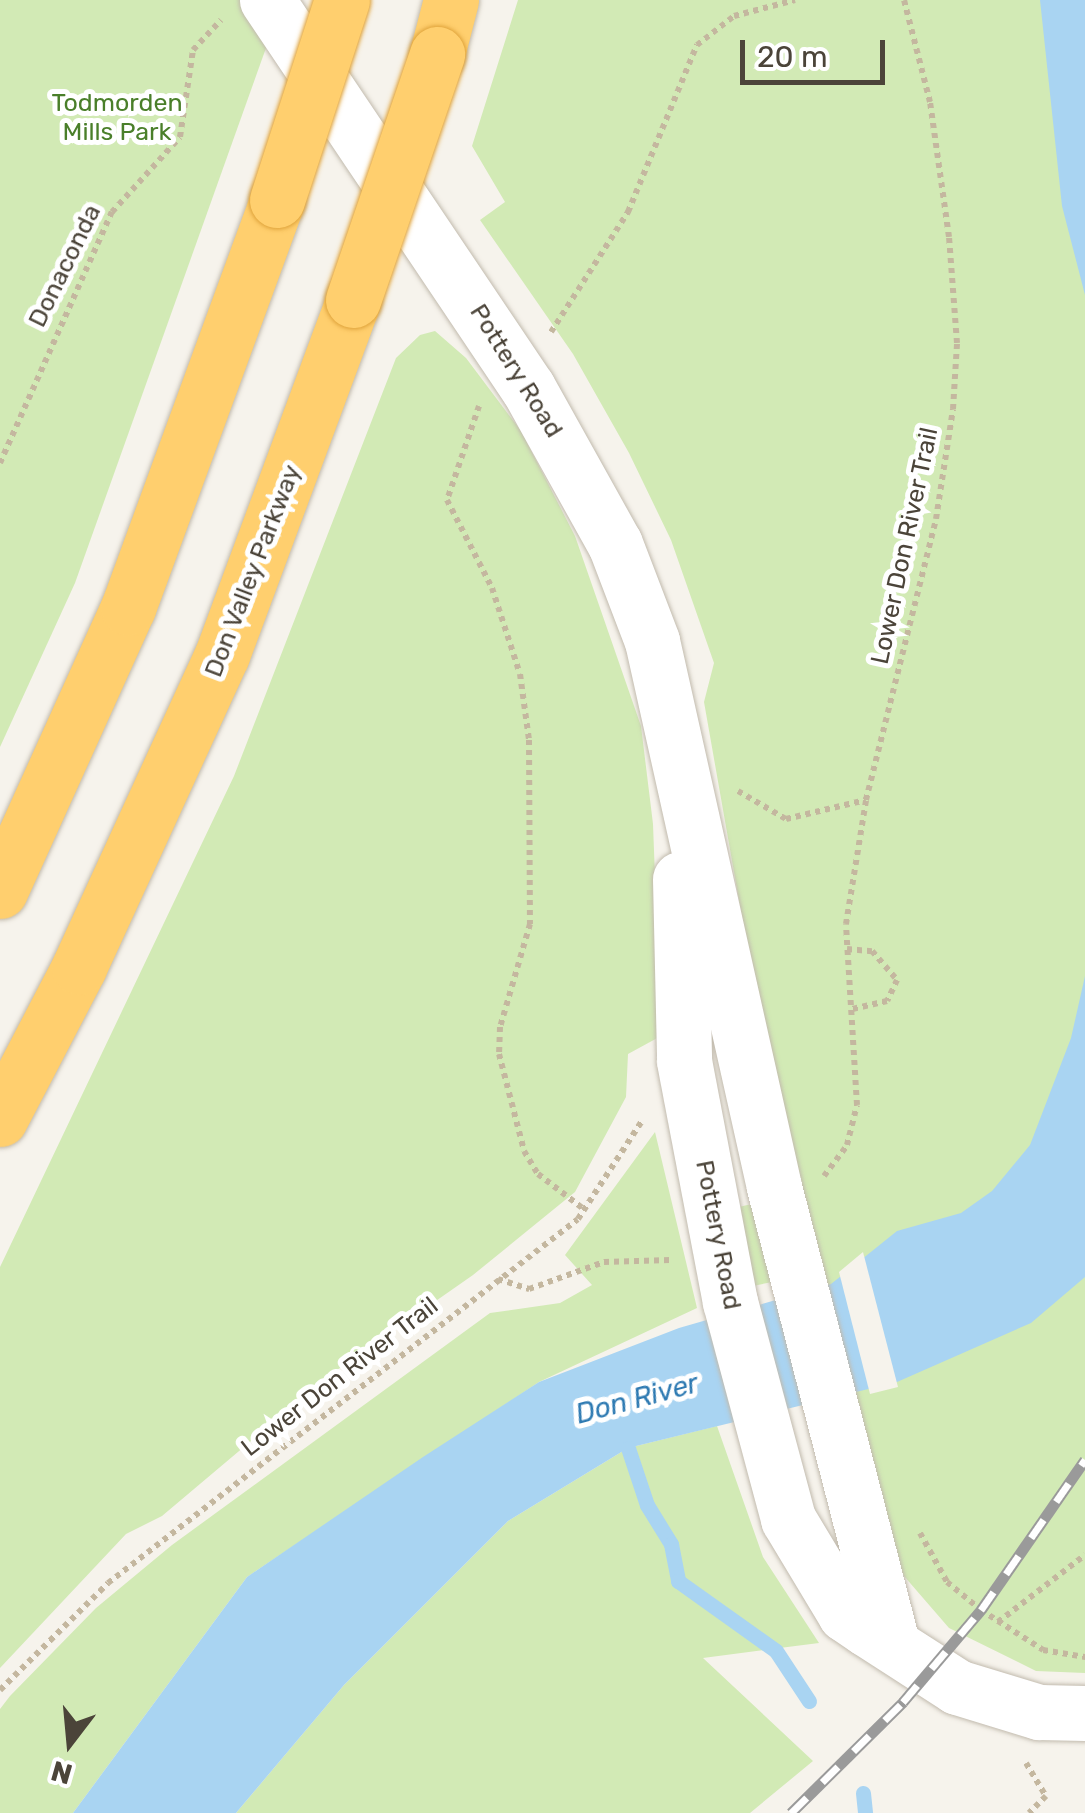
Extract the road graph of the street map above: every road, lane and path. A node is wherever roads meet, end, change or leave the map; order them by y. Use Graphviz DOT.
graph roads {
  1 [pos="342,0"];
  2 [pos="451,0"];
  3 [pos="796,0"];
  4 [pos="904,0"];
  5 [pos="249,5"];
  6 [pos="533,359"];
  7 [pos="0,463"];
  8 [pos="680,781"];
  9 [pos="733,786"];
  10 [pos="866,800"];
  11 [pos="0,891"];
  12 [pos="846,948"];
  13 [pos="849,1010"];
  14 [pos="650,1100"];
  15 [pos="0,1119"];
  16 [pos="823,1177"];
  17 [pos="585,1210"];
  18 [pos="686,1263"];
  19 [pos="498,1278"];
  20 [pos="914,1516"];
  21 [pos="1085,1555"];
  22 [pos="998,1622"];
  23 [pos="891,1640"];
  24 [pos="1085,1656"];
  25 [pos="0,1690"];
  26 [pos="1085,1713"];
  27 [pos="1029,1748"];
  28 [pos="1028,1813"];
  1 -- 11 [label="highway, bridge"];
  2 -- 15 [label="highway, Don Valley Parkway, bridge"];
  3 -- 6 [label="path"];
  4 -- 10 [label="path, Lower Don River Trail"];
  5 -- 6 [label="street, Pottery Road"];
  5 -- 7 [label="path, Donaconda"];
  6 -- 8 [label="street, Pottery Road"];
  6 -- 17 [label="path"];
  8 -- 23 [label="street, Pottery Road"];
  8 -- 23 [label="street, Pottery Road"];
  9 -- 10 [label="path"];
  10 -- 12 [label="path, Lower Don River Trail"];
  12 -- 13 [label="path, Lower Don River Trail"];
  12 -- 13 [label="path"];
  13 -- 16 [label="path, Lower Don River Trail"];
  14 -- 17 [label="path, Lower Don River Trail"];
  17 -- 19 [label="path, Lower Don River Trail"];
  18 -- 19 [label="path"];
  19 -- 25 [label="path, Lower Don River Trail"];
  20 -- 22 [label="path"];
  21 -- 22 [label="path"];
  22 -- 24 [label="path"];
  23 -- 26 [label="street, Pottery Road"];
  27 -- 28 [label="path"];
}
